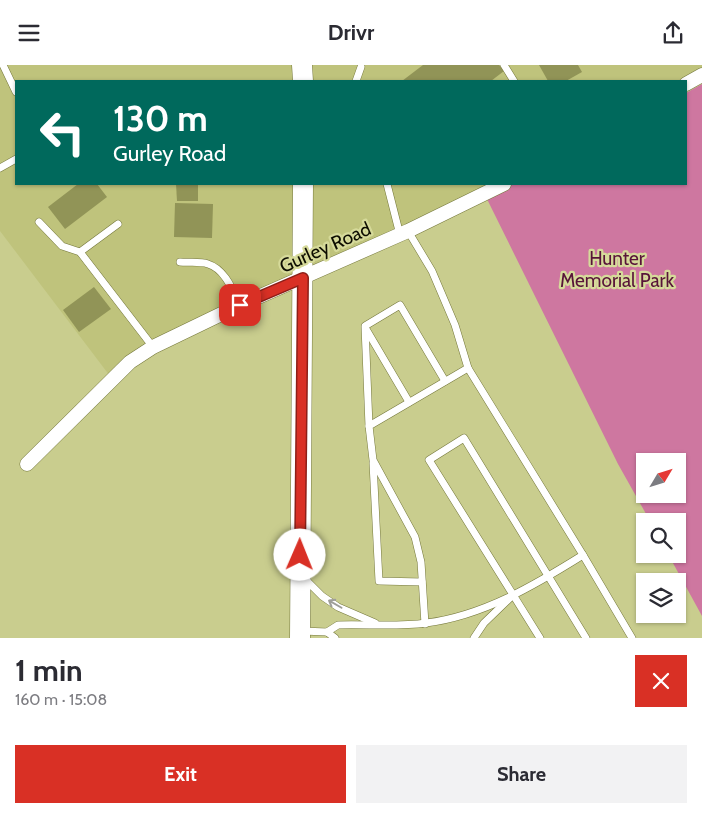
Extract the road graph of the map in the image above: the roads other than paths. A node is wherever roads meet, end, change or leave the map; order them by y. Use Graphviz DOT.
graph roads {
  1 [pos="3,65"];
  2 [pos="302,65"];
  3 [pos="504,65"];
  4 [pos="361,67"];
  5 [pos="702,75"];
  6 [pos="303,80"];
  7 [pos="356,80"];
  8 [pos="513,80"];
  9 [pos="687,83"];
  10 [pos="15,90"];
  11 [pos="15,160"];
  12 [pos="0,168"];
  13 [pos="303,185"];
  14 [pos="386,185"];
  15 [pos="502,185"];
  16 [pos="39,222"];
  17 [pos="118,224"];
  18 [pos="404,233"];
  19 [pos="80,252"];
  20 [pos="180,262"];
  21 [pos="303,278"];
  22 [pos="240,305"];
  23 [pos="365,326"];
  24 [pos="153,347"];
  25 [pos="468,368"];
  26 [pos="445,381"];
  27 [pos="410,402"];
  28 [pos="370,426"];
  29 [pos="373,460"];
  30 [pos="27,464"];
  31 [pos="583,555"];
  32 [pos="300,574"];
  33 [pos="548,577"];
  34 [pos="422,582"];
  35 [pos="514,595"];
  36 [pos="425,623"];
  37 [pos="378,624"];
  38 [pos="327,632"];
  39 [pos="300,635"];
  40 [pos="335,638"];
  41 [pos="474,638"];
  42 [pos="540,638"];
  43 [pos="586,638"];
  44 [pos="632,638"];
  1 -- 10 [label="lane"];
  2 -- 6 [label="main road"];
  3 -- 8 [label="lane"];
  4 -- 7 [label="lane"];
  5 -- 9 [label="street"];
  11 -- 12 [label="lane"];
  13 -- 21 [label="main road"];
  14 -- 18 [label="lane"];
  15 -- 18 [label="street, Gurley Road"];
  16 -- 19 [label="lane"];
  17 -- 19 [label="lane"];
  18 -- 21 [label="street, Gurley Road"];
  18 -- 25 [label="lane"];
  19 -- 24 [label="lane"];
  20 -- 22 [label="lane"];
  21 -- 22 [label="street, Gurley Road"];
  21 -- 32 [label="main road"];
  22 -- 24 [label="street, Gurley Road"];
  23 -- 26 [label="lane"];
  23 -- 27 [label="lane"];
  23 -- 28 [label="lane"];
  24 -- 30 [label="street, Gurley Road"];
  25 -- 26 [label="lane"];
  25 -- 31 [label="lane"];
  26 -- 27 [label="lane"];
  27 -- 28 [label="lane"];
  28 -- 29 [label="lane"];
  29 -- 34 [label="lane"];
  29 -- 34 [label="lane"];
  31 -- 33 [label="lane"];
  31 -- 44 [label="lane"];
  37 -- 32 [label="lane, one-way"];
  32 -- 39 [label="main road"];
  33 -- 35 [label="lane"];
  33 -- 35 [label="lane"];
  33 -- 43 [label="lane"];
  34 -- 36 [label="lane"];
  35 -- 36 [label="lane"];
  35 -- 41 [label="lane"];
  35 -- 42 [label="lane"];
  36 -- 37 [label="lane"];
  37 -- 38 [label="lane"];
  38 -- 39 [label="lane"];
  38 -- 40 [label="lane"];
}
